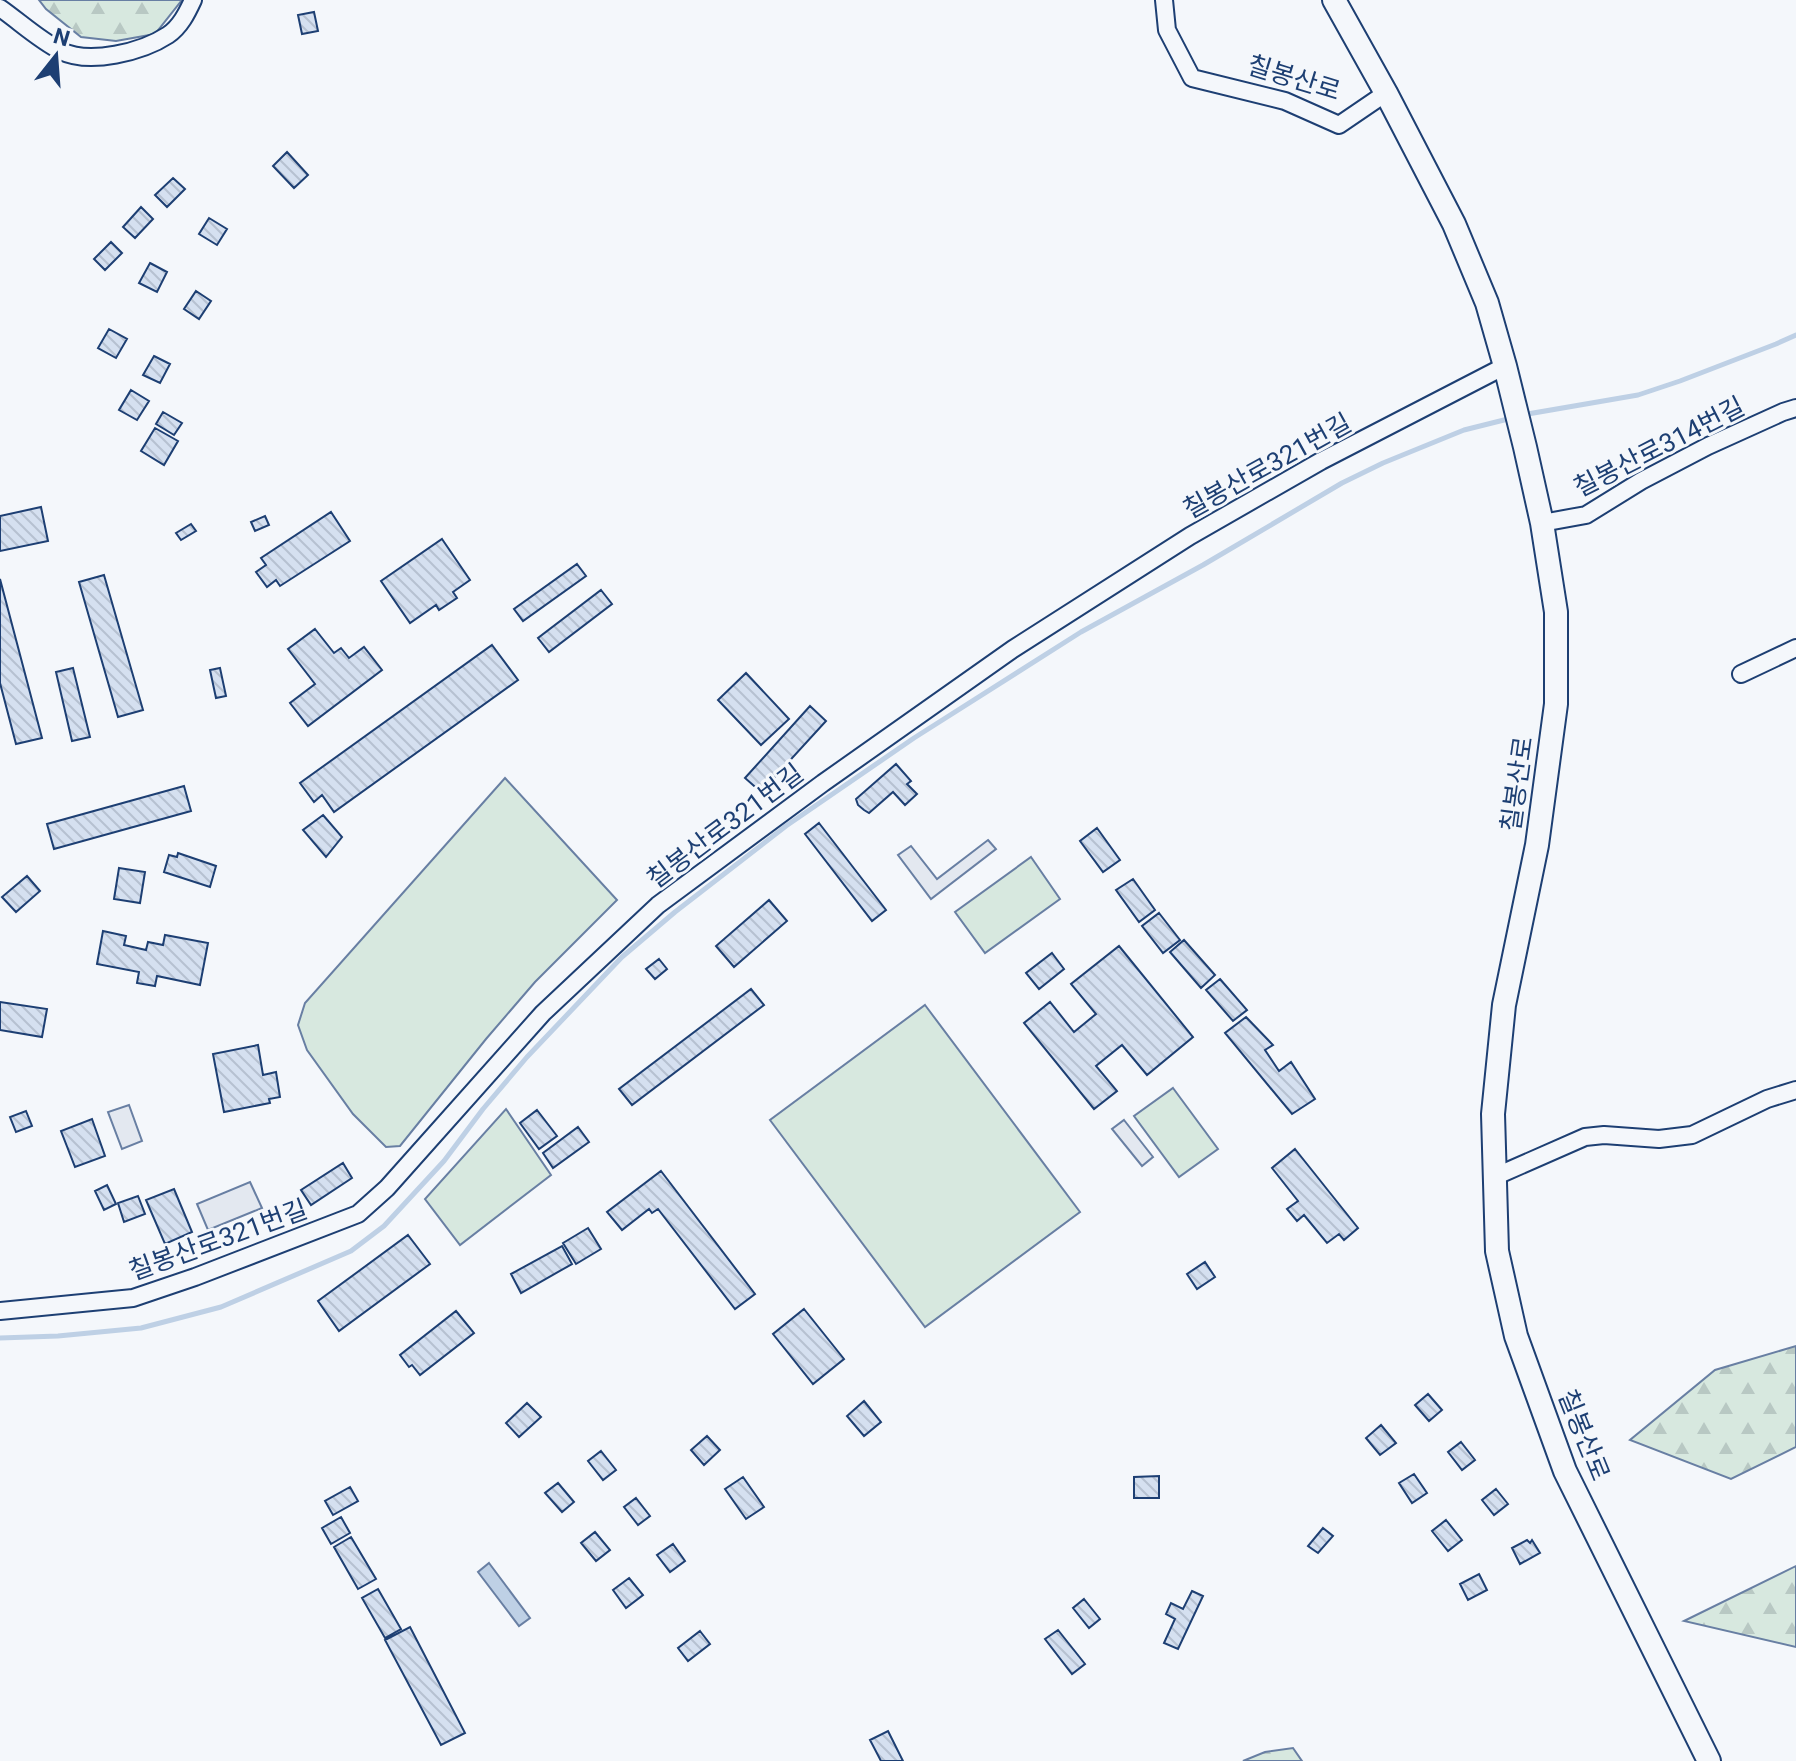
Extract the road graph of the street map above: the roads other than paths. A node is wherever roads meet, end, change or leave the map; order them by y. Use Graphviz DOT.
graph roads {
  1 [pos="193,0"];
  2 [pos="1164,0"];
  3 [pos="1334,0"];
  4 [pos="0,8"];
  5 [pos="1386,93"];
  6 [pos="1505,366"];
  7 [pos="1796,408"];
  8 [pos="1542,523"];
  9 [pos="1796,648"];
  10 [pos="1741,674"];
  11 [pos="1796,1090"];
  12 [pos="1494,1177"];
  13 [pos="0,1311"];
  14 [pos="1709,1761"];
  1 -- 4 [label="street"];
  2 -- 5 [label="street, 칠봉산로"];
  3 -- 5 [label="street"];
  5 -- 6 [label="street, 칠봉산로"];
  6 -- 8 [label="street, 칠봉산로"];
  6 -- 13 [label="street, 칠봉산로321번길"];
  7 -- 8 [label="street, 칠봉산로314번길"];
  8 -- 12 [label="street, 칠봉산로"];
  9 -- 10 [label="street"];
  11 -- 12 [label="street"];
  12 -- 14 [label="street, 칠봉산로"];
}
